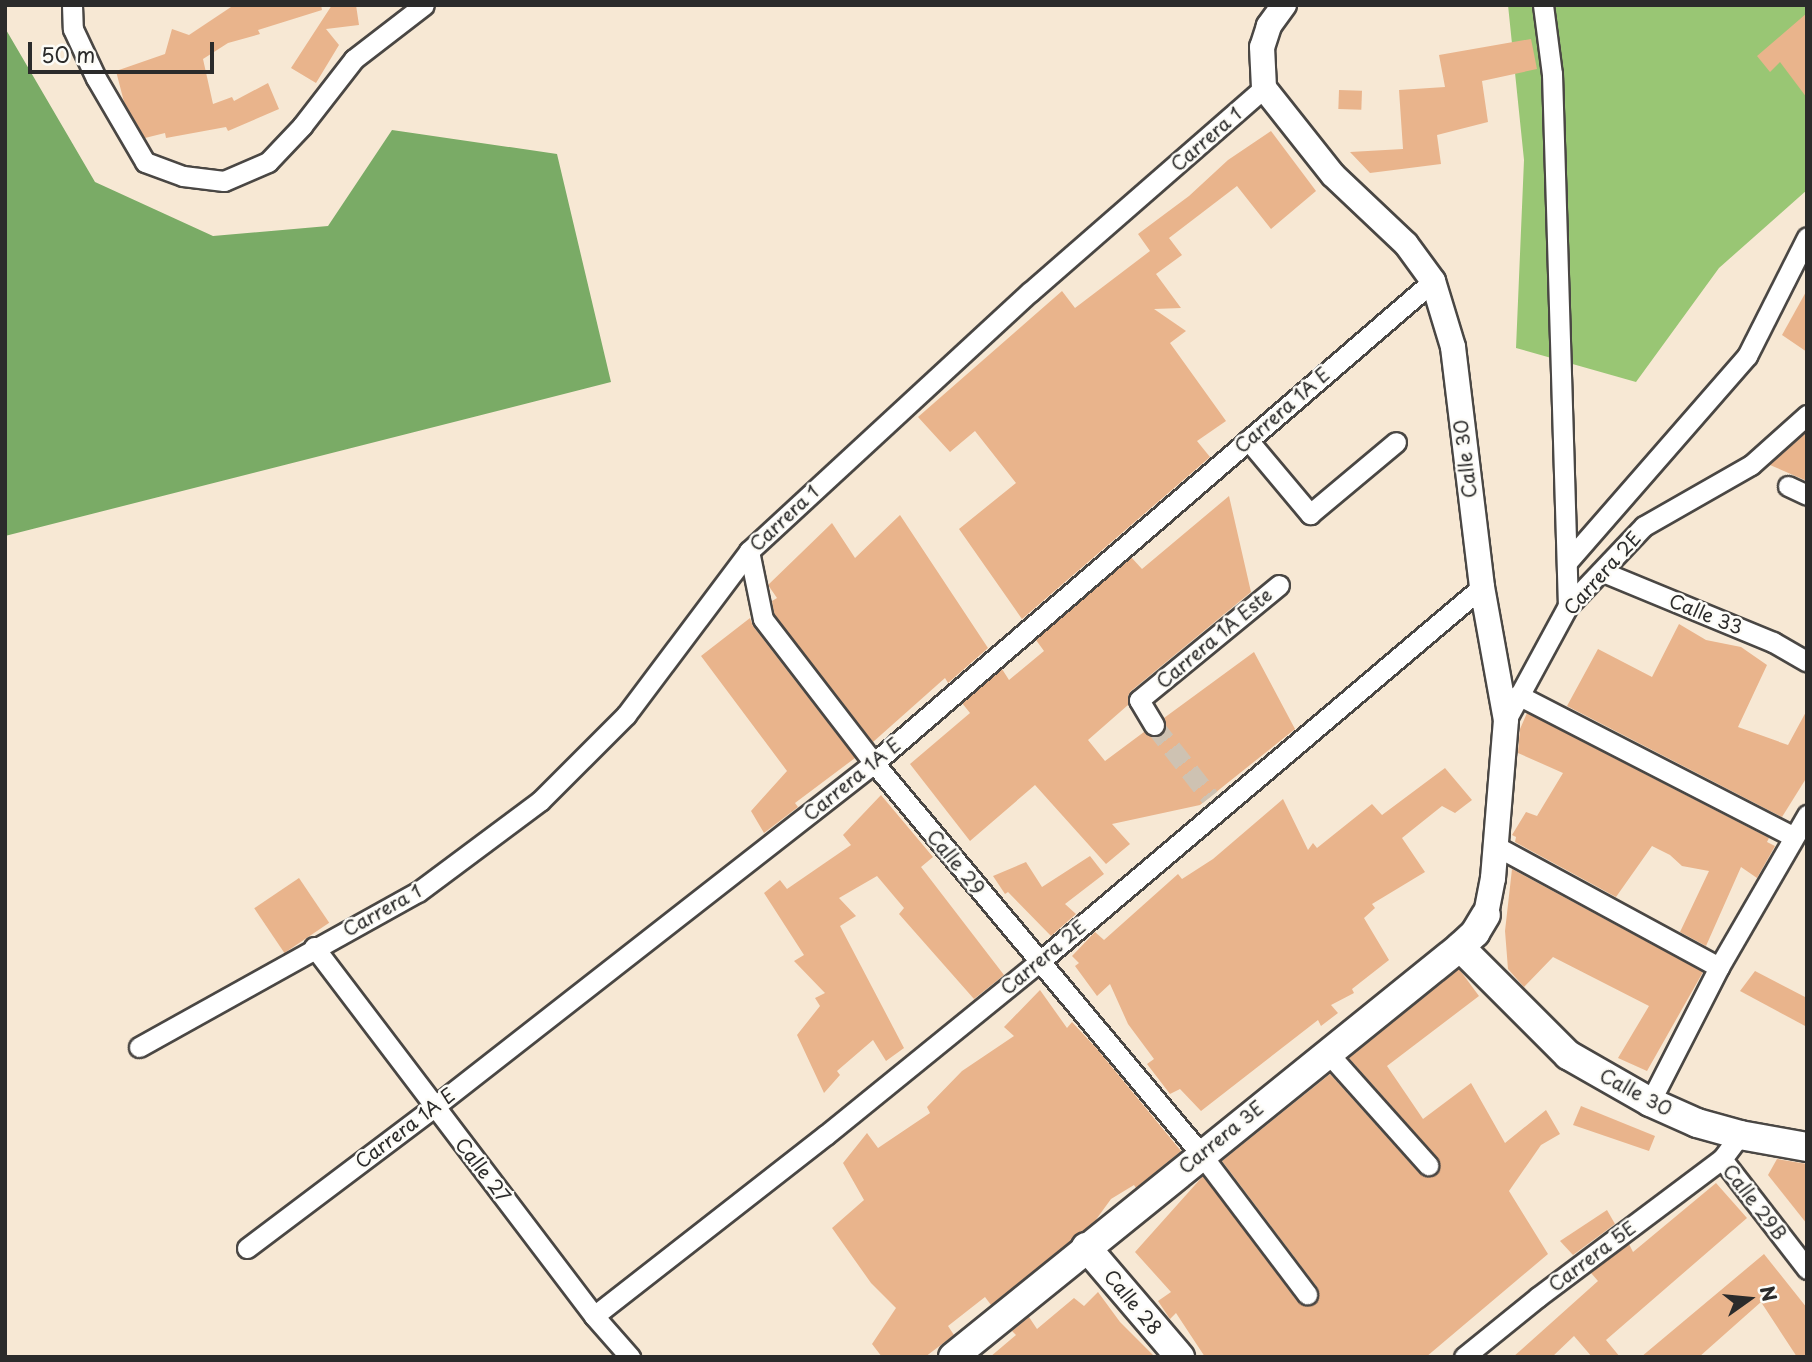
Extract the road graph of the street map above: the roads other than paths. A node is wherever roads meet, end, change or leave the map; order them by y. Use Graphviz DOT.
graph roads {
  1 [pos="72,5"];
  2 [pos="424,5"];
  3 [pos="1284,5"];
  4 [pos="1543,5"];
  5 [pos="1265,89"];
  6 [pos="1807,237"];
  7 [pos="1433,281"];
  8 [pos="1807,415"];
  9 [pos="1248,440"];
  10 [pos="1396,442"];
  11 [pos="1788,486"];
  12 [pos="1807,495"];
  13 [pos="749,551"];
  14 [pos="1567,564"];
  15 [pos="1600,575"];
  16 [pos="1279,585"];
  17 [pos="1482,587"];
  18 [pos="1568,606"];
  19 [pos="1807,662"];
  20 [pos="1518,695"];
  21 [pos="1506,720"];
  22 [pos="1154,725"];
  23 [pos="874,763"];
  24 [pos="1807,815"];
  25 [pos="1794,837"];
  26 [pos="1494,845"];
  27 [pos="1486,915"];
  28 [pos="314,947"];
  29 [pos="1460,947"];
  30 [pos="1039,962"];
  31 [pos="1719,967"];
  32 [pos="1496,981"];
  33 [pos="139,1048"];
  34 [pos="1327,1052"];
  35 [pos="1650,1102"];
  36 [pos="434,1107"];
  37 [pos="1740,1135"];
  38 [pos="1807,1147"];
  39 [pos="1201,1154"];
  40 [pos="1721,1159"];
  41 [pos="1428,1165"];
  42 [pos="1086,1247"];
  43 [pos="247,1248"];
  44 [pos="1807,1269"];
  45 [pos="1307,1294"];
  46 [pos="594,1316"];
  47 [pos="630,1357"];
  48 [pos="953,1357"];
  49 [pos="1180,1357"];
  50 [pos="1464,1357"];
  1 -- 2 [label="street"];
  3 -- 5 [label="street"];
  4 -- 14 [label="street"];
  5 -- 7 [label="street, Calle 30"];
  5 -- 13 [label="street, Carrera 1"];
  6 -- 14 [label="street"];
  7 -- 9 [label="street, Carrera 1A E"];
  7 -- 17 [label="street, Calle 30"];
  8 -- 15 [label="street, Carrera 2E"];
  9 -- 10 [label="street"];
  9 -- 23 [label="street, Carrera 1A E"];
  11 -- 12 [label="street"];
  13 -- 23 [label="street, Calle 29"];
  13 -- 28 [label="street, Carrera 1"];
  14 -- 15 [label="street, Calle 33"];
  14 -- 18 [label="street"];
  15 -- 18 [label="street, Carrera 2E"];
  15 -- 19 [label="street, Calle 33"];
  16 -- 22 [label="street, Carrera 1A Este"];
  17 -- 21 [label="street, Calle 30"];
  17 -- 30 [label="street, Carrera 2E"];
  18 -- 20 [label="street, Carrera 2E"];
  20 -- 21 [label="street, Carrera 2E"];
  20 -- 25 [label="street"];
  21 -- 26 [label="street, Calle 30"];
  23 -- 30 [label="street, Calle 29"];
  23 -- 36 [label="street, Carrera 1A E"];
  24 -- 25 [label="street"];
  25 -- 31 [label="street"];
  26 -- 27 [label="street, Calle 30"];
  26 -- 31 [label="street"];
  27 -- 29 [label="main road, Carrera 3E"];
  27 -- 32 [label="main road, Calle 30"];
  28 -- 33 [label="street, Carrera 1"];
  28 -- 36 [label="street, Calle 27"];
  29 -- 32 [label="main road, Calle 30"];
  29 -- 34 [label="main road, Carrera 3E"];
  30 -- 39 [label="street, Calle 29"];
  30 -- 46 [label="street, Carrera 2E"];
  31 -- 35 [label="street"];
  32 -- 35 [label="main road, Calle 30"];
  34 -- 39 [label="main road, Carrera 3E"];
  34 -- 41 [label="street"];
  35 -- 37 [label="main road, Calle 30"];
  36 -- 43 [label="street, Carrera 1A E"];
  36 -- 46 [label="street, Calle 27"];
  37 -- 38 [label="main road, Calle 30"];
  37 -- 40 [label="street, Calle 29B"];
  39 -- 42 [label="main road, Carrera 3E"];
  39 -- 45 [label="street, Calle 29"];
  40 -- 44 [label="street, Calle 29B"];
  40 -- 50 [label="street, Carrera 5E"];
  42 -- 48 [label="main road, Carrera 3E"];
  42 -- 49 [label="main road, Calle 28"];
  46 -- 47 [label="street, Calle 27"];
}
